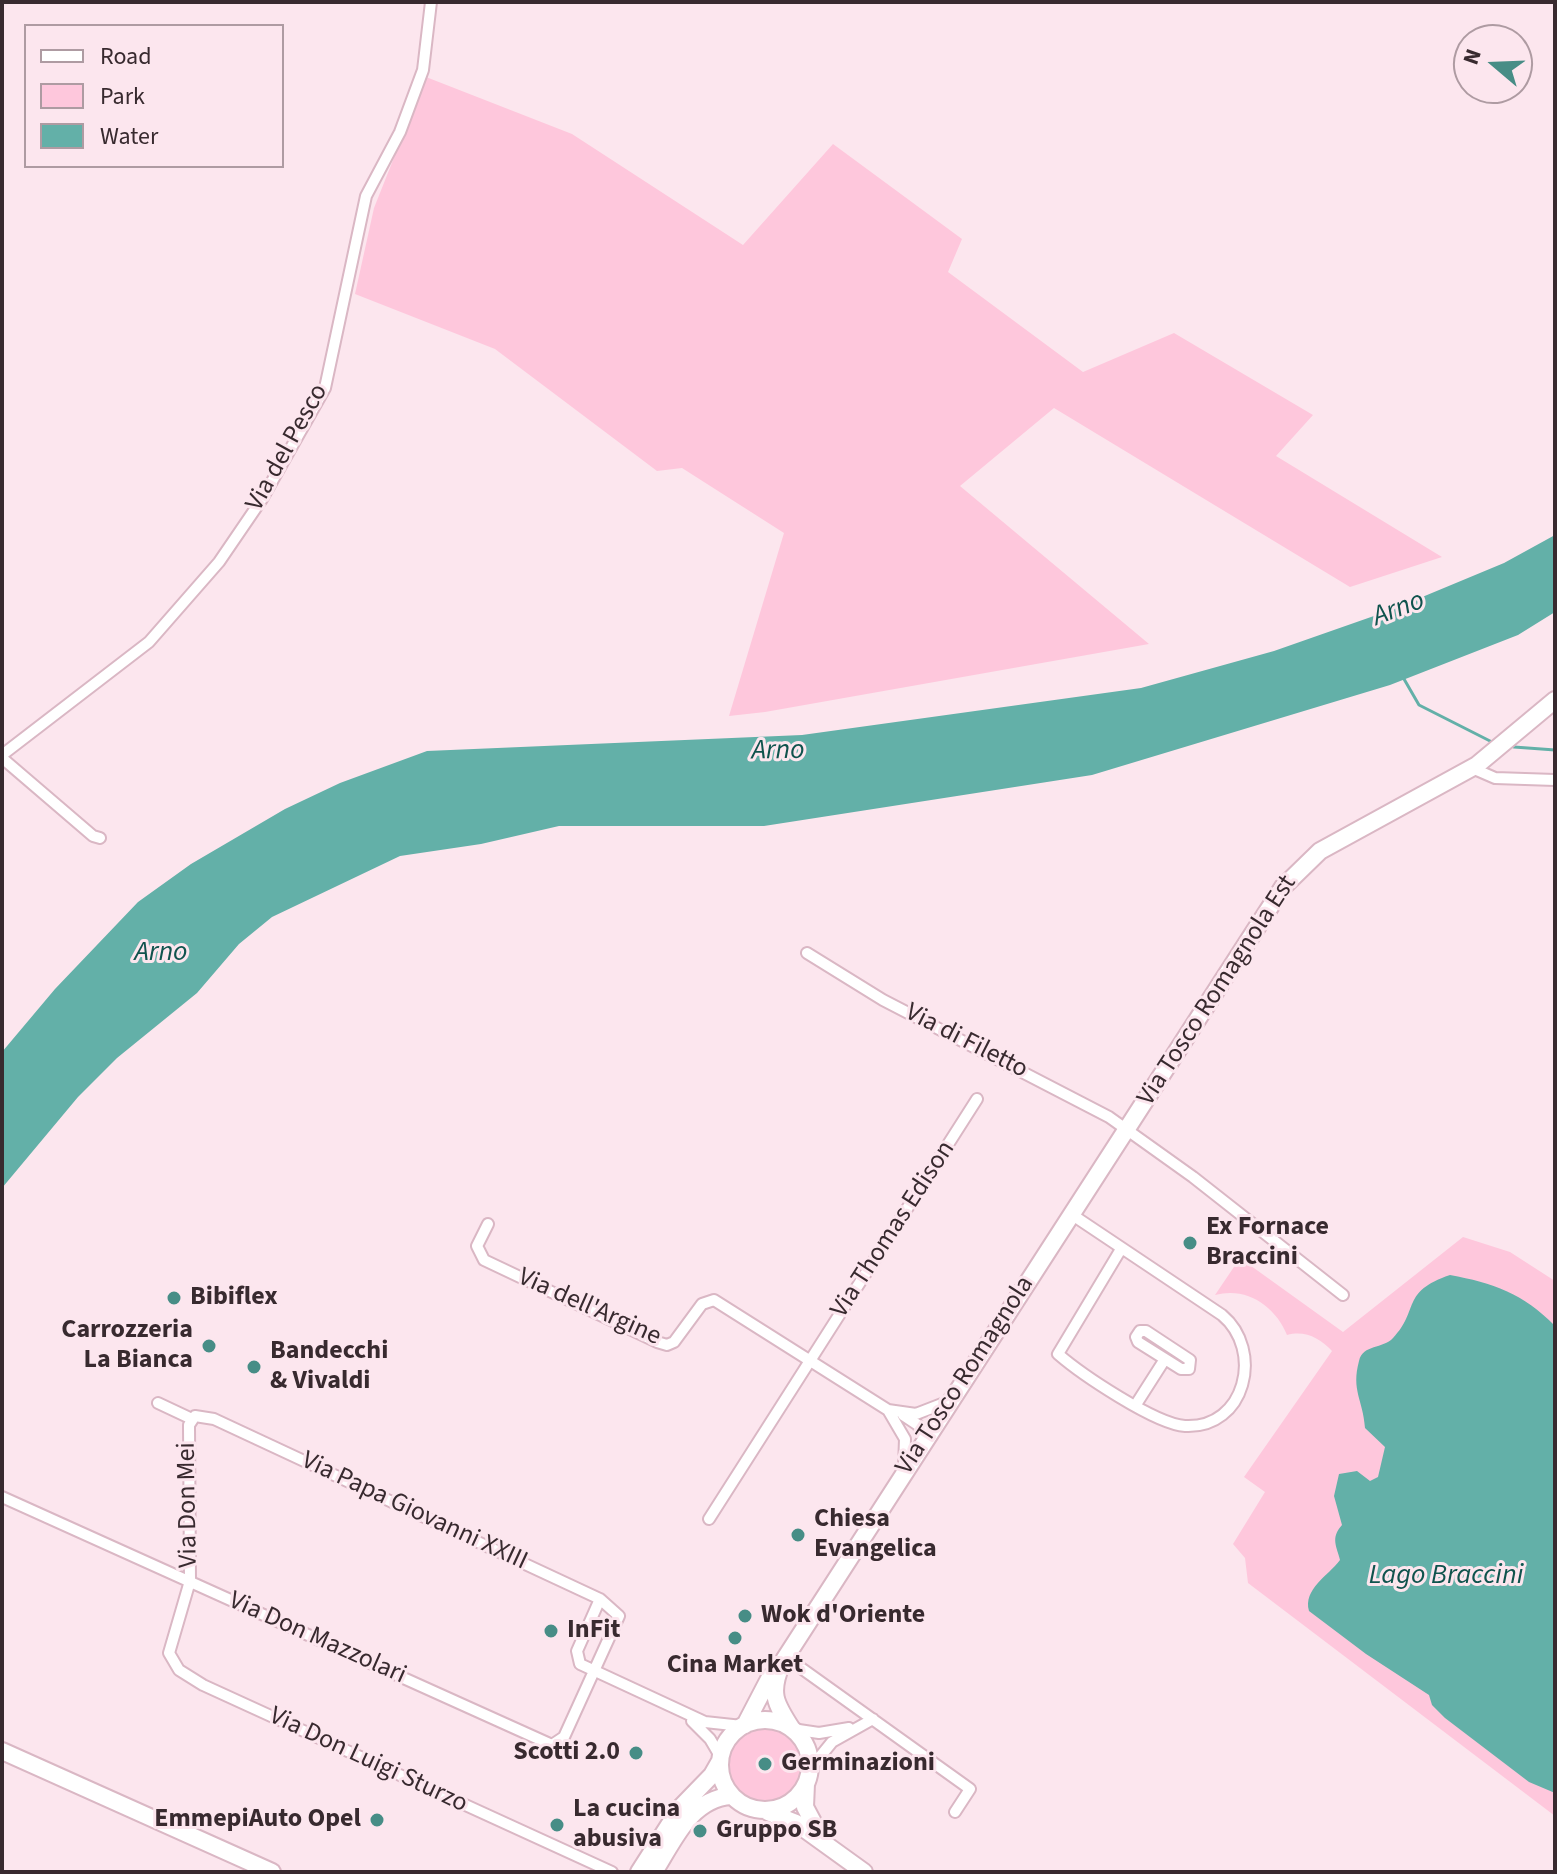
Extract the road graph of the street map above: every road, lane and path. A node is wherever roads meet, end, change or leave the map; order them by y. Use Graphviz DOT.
graph roads {
  1 [pos="431,2"];
  2 [pos="1555,700"];
  3 [pos="2,756"];
  4 [pos="1472,768"];
  5 [pos="1555,780"];
  6 [pos="100,838"];
  7 [pos="807,953"];
  8 [pos="977,1099"];
  9 [pos="1126,1130"];
  10 [pos="1071,1214"];
  11 [pos="488,1224"];
  12 [pos="1121,1249"];
  13 [pos="1343,1295"];
  14 [pos="1165,1359"];
  15 [pos="810,1361"];
  16 [pos="951,1400"];
  17 [pos="158,1403"];
  18 [pos="1135,1406"];
  19 [pos="888,1410"];
  20 [pos="902,1414"];
  21 [pos="192,1419"];
  22 [pos="229,1425"];
  23 [pos="901,1432"];
  24 [pos="925,1439"];
  25 [pos="901,1477"];
  26 [pos="2,1497"];
  27 [pos="709,1519"];
  28 [pos="190,1581"];
  29 [pos="600,1599"];
  30 [pos="177,1630"];
  31 [pos="788,1663"];
  32 [pos="593,1671"];
  33 [pos="681,1712"];
  34 [pos="873,1719"];
  35 [pos="743,1726"];
  36 [pos="855,1727"];
  37 [pos="792,1729"];
  38 [pos="2,1751"];
  39 [pos="720,1758"];
  40 [pos="808,1776"];
  41 [pos="731,1796"];
  42 [pos="763,1811"];
  43 [pos="955,1812"];
  44 [pos="824,1842"];
  45 [pos="600,1870"];
  46 [pos="642,1871"];
  47 [pos="272,1872"];
  48 [pos="612,1872"];
  49 [pos="864,1872"];
  1 -- 3 [label="street, Via del Pesco"];
  2 -- 4 [label="main road, Via Tosco Romagnola Est"];
  3 -- 6 [label="street"];
  4 -- 5 [label="street"];
  4 -- 9 [label="main road, Via Tosco Romagnola Est"];
  7 -- 9 [label="street, Via di Filetto"];
  8 -- 15 [label="street, Via Thomas Edison"];
  9 -- 10 [label="main road, Via Tosco Romagnola"];
  9 -- 13 [label="street, Via di Filetto"];
  10 -- 12 [label="street"];
  10 -- 16 [label="main road, Via Tosco Romagnola"];
  11 -- 15 [label="street, Via dell'Argine"];
  12 -- 18 [label="street"];
  12 -- 18 [label="street"];
  14 -- 14 [label="street"];
  14 -- 18 [label="street"];
  15 -- 19 [label="street"];
  15 -- 27 [label="street, Via Thomas Edison"];
  16 -- 20 [label="street"];
  16 -- 24 [label="main road, Via Tosco Romagnola"];
  17 -- 21 [label="street"];
  19 -- 20 [label="street"];
  19 -- 23 [label="street"];
  20 -- 24 [label="street"];
  21 -- 22 [label="street, Via Don Mei"];
  21 -- 28 [label="street, Via Don Mei"];
  22 -- 29 [label="street, Via Papa Giovanni XXIII"];
  23 -- 24 [label="street"];
  23 -- 25 [label="street"];
  24 -- 25 [label="main road, Via Tosco Romagnola"];
  25 -- 31 [label="main road, Via Tosco Romagnola"];
  26 -- 28 [label="street, Via Don Mazzolari"];
  28 -- 30 [label="street, Via Don Mei"];
  28 -- 32 [label="street, Via Don Mazzolari"];
  29 -- 32 [label="street"];
  29 -- 32 [label="street, Via Don Mazzolari"];
  30 -- 45 [label="street, Via Don Luigi Sturzo"];
  31 -- 34 [label="street"];
  31 -- 35 [label="main road, Via Tosco Romagnola"];
  31 -- 37 [label="main road, Via Tosco Romagnola"];
  32 -- 33 [label="street"];
  33 -- 35 [label="street"];
  33 -- 39 [label="street"];
  34 -- 36 [label="street"];
  34 -- 43 [label="street"];
  35 -- 37 [label="main road"];
  35 -- 39 [label="main road"];
  36 -- 37 [label="street"];
  36 -- 40 [label="street"];
  37 -- 40 [label="main road"];
  38 -- 47 [label="main road"];
  39 -- 41 [label="main road"];
  39 -- 46 [label="main road"];
  40 -- 42 [label="main road"];
  40 -- 44 [label="main road"];
  41 -- 42 [label="main road"];
  41 -- 46 [label="main road"];
  42 -- 44 [label="main road"];
  44 -- 49 [label="main road"];
  45 -- 48 [label="street, Via Don Luigi Sturzo"];
}
